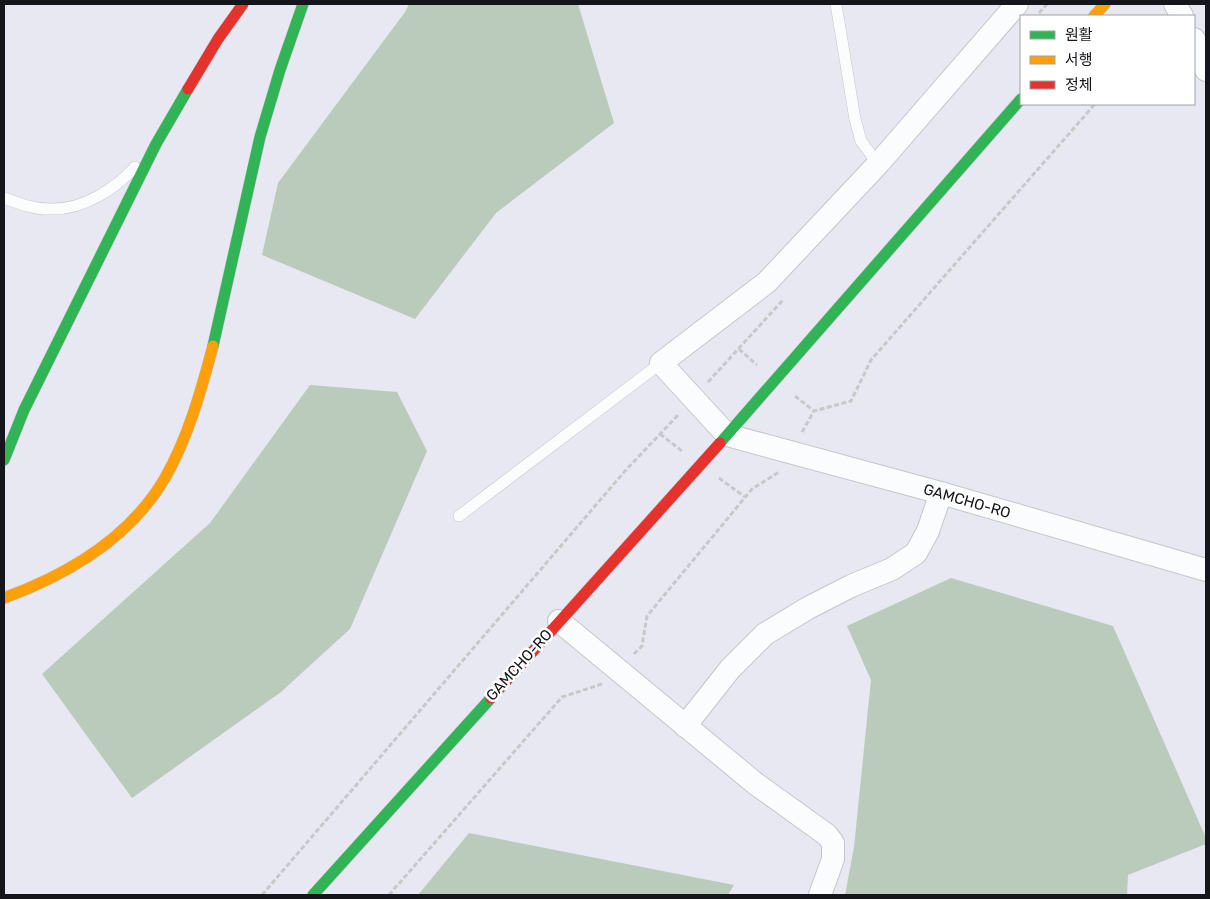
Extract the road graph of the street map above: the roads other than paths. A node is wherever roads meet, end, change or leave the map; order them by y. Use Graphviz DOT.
graph roads {
  1 [pos="243,4"];
  2 [pos="302,4"];
  3 [pos="836,4"];
  4 [pos="1017,4"];
  5 [pos="1105,4"];
  6 [pos="1175,4"];
  7 [pos="1095,15"];
  8 [pos="1181,15"];
  9 [pos="1195,42"];
  10 [pos="1206,70"];
  11 [pos="1020,100"];
  12 [pos="156,144"];
  13 [pos="878,164"];
  14 [pos="4,198"];
  15 [pos="661,363"];
  16 [pos="727,435"];
  17 [pos="4,460"];
  18 [pos="941,493"];
  19 [pos="459,516"];
  20 [pos="1206,570"];
  21 [pos="4,598"];
  22 [pos="559,621"];
  23 [pos="685,726"];
  24 [pos="313,895"];
  25 [pos="820,895"];
  1 -- 12 [label="main road"];
  2 -- 21 [label="main road"];
  3 -- 13 [label="lane"];
  4 -- 13 [label="street"];
  5 -- 7 [label="main road"];
  6 -- 8 [label="street"];
  9 -- 10 [label="street"];
  11 -- 16 [label="main road, GAMCHO-RO"];
  12 -- 14 [label="lane"];
  12 -- 17 [label="main road"];
  13 -- 15 [label="street"];
  15 -- 16 [label="street"];
  15 -- 19 [label="lane"];
  16 -- 18 [label="street, GAMCHO-RO"];
  16 -- 22 [label="main road, GAMCHO-RO"];
  18 -- 20 [label="street, GAMCHO-RO"];
  18 -- 23 [label="street"];
  22 -- 23 [label="street"];
  22 -- 24 [label="main road, GAMCHO-RO"];
  23 -- 25 [label="street"];
}
